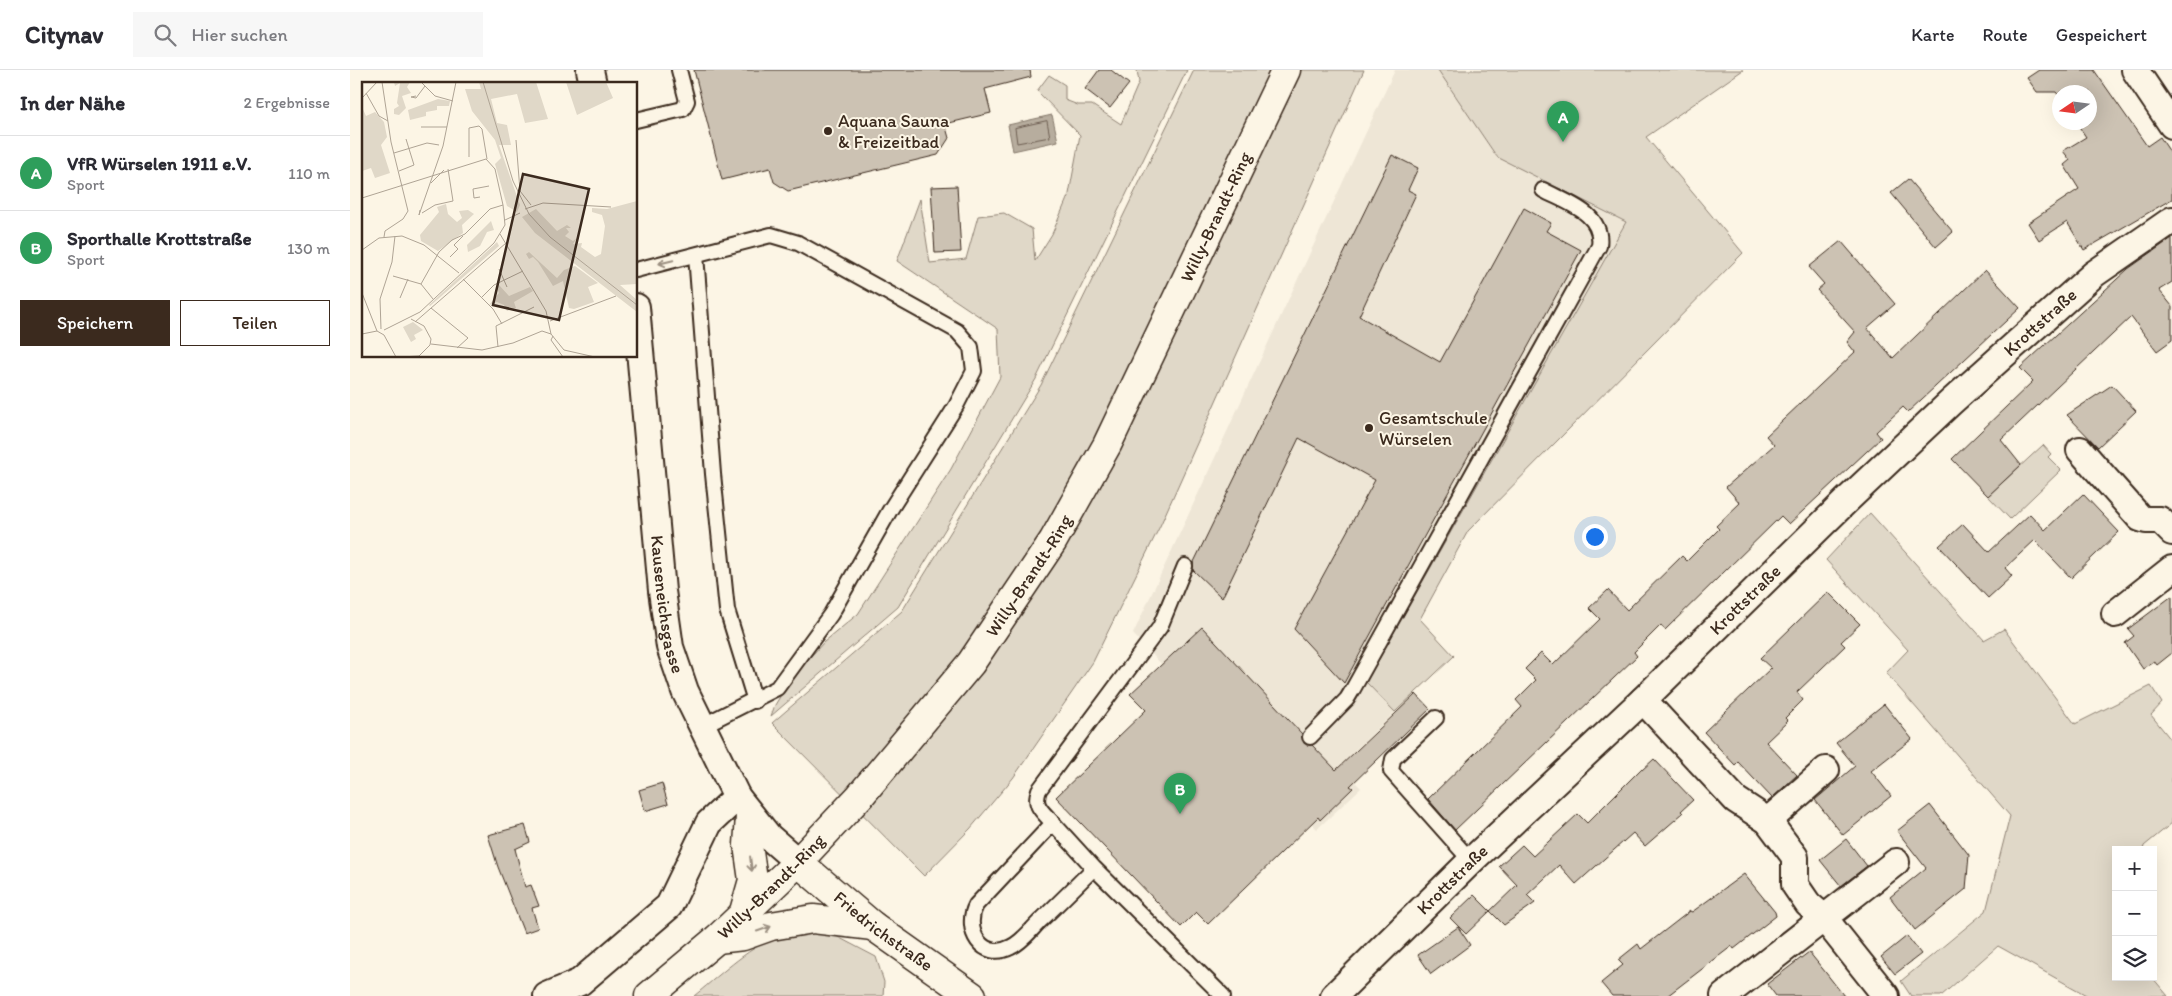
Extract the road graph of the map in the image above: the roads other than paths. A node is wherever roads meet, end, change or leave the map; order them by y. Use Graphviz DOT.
graph roads {
  1 [pos="679,70"];
  2 [pos="1286,70"];
  3 [pos="2135,70"];
  4 [pos="638,120"];
  5 [pos="2172,125"];
  6 [pos="1543,190"];
  7 [pos="2172,220"];
  8 [pos="696,255"];
  9 [pos="638,270"];
  10 [pos="638,326"];
  11 [pos="2080,450"];
  12 [pos="2172,532"];
  13 [pos="1185,566"];
  14 [pos="2172,569"];
  15 [pos="2115,614"];
  16 [pos="1642,700"];
  17 [pos="755,701"];
  18 [pos="1436,718"];
  19 [pos="702,726"];
  20 [pos="1310,737"];
  21 [pos="1826,770"];
  22 [pos="744,806"];
  23 [pos="1768,821"];
  24 [pos="1053,823"];
  25 [pos="798,862"];
  26 [pos="1471,862"];
  27 [pos="1896,862"];
  28 [pos="1094,868"];
  29 [pos="743,915"];
  30 [pos="1824,918"];
  31 [pos="873,926"];
  32 [pos="717,939"];
  33 [pos="547,996"];
  34 [pos="649,996"];
  35 [pos="972,996"];
  36 [pos="1223,996"];
  37 [pos="1334,996"];
  38 [pos="1724,996"];
  39 [pos="1886,996"];
  1 -- 4 [label="lane"];
  2 -- 25 [label="main road, Willy-Brandt-Ring"];
  3 -- 5 [label="street"];
  6 -- 20 [label="lane"];
  7 -- 16 [label="street, Krottstraße"];
  8 -- 9 [label="lane, one-way"];
  8 -- 17 [label="lane"];
  8 -- 17 [label="lane"];
  10 -- 19 [label="street, Kauseneichsgasse"];
  11 -- 12 [label="street"];
  13 -- 24 [label="lane"];
  14 -- 15 [label="street"];
  16 -- 23 [label="street"];
  16 -- 26 [label="street, Krottstraße"];
  17 -- 19 [label="lane"];
  18 -- 26 [label="lane"];
  19 -- 22 [label="street, Kauseneichsgasse"];
  21 -- 23 [label="street"];
  22 -- 25 [label="street, Kauseneichsgasse"];
  22 -- 29 [label="main road, one-way"];
  22 -- 33 [label="street"];
  23 -- 30 [label="street"];
  24 -- 28 [label="lane"];
  24 -- 28 [label="lane"];
  25 -- 29 [label="main road, Willy-Brandt-Ring"];
  25 -- 31 [label="main road, Friedrichstraße"];
  26 -- 37 [label="street, Krottstraße"];
  27 -- 30 [label="street"];
  28 -- 36 [label="lane"];
  29 -- 32 [label="main road, Willy-Brandt-Ring"];
  30 -- 38 [label="street"];
  30 -- 39 [label="street"];
  32 -- 31 [label="main road, one-way"];
  31 -- 35 [label="main road, Friedrichstraße"];
  32 -- 34 [label="main road, Willy-Brandt-Ring"];
}
